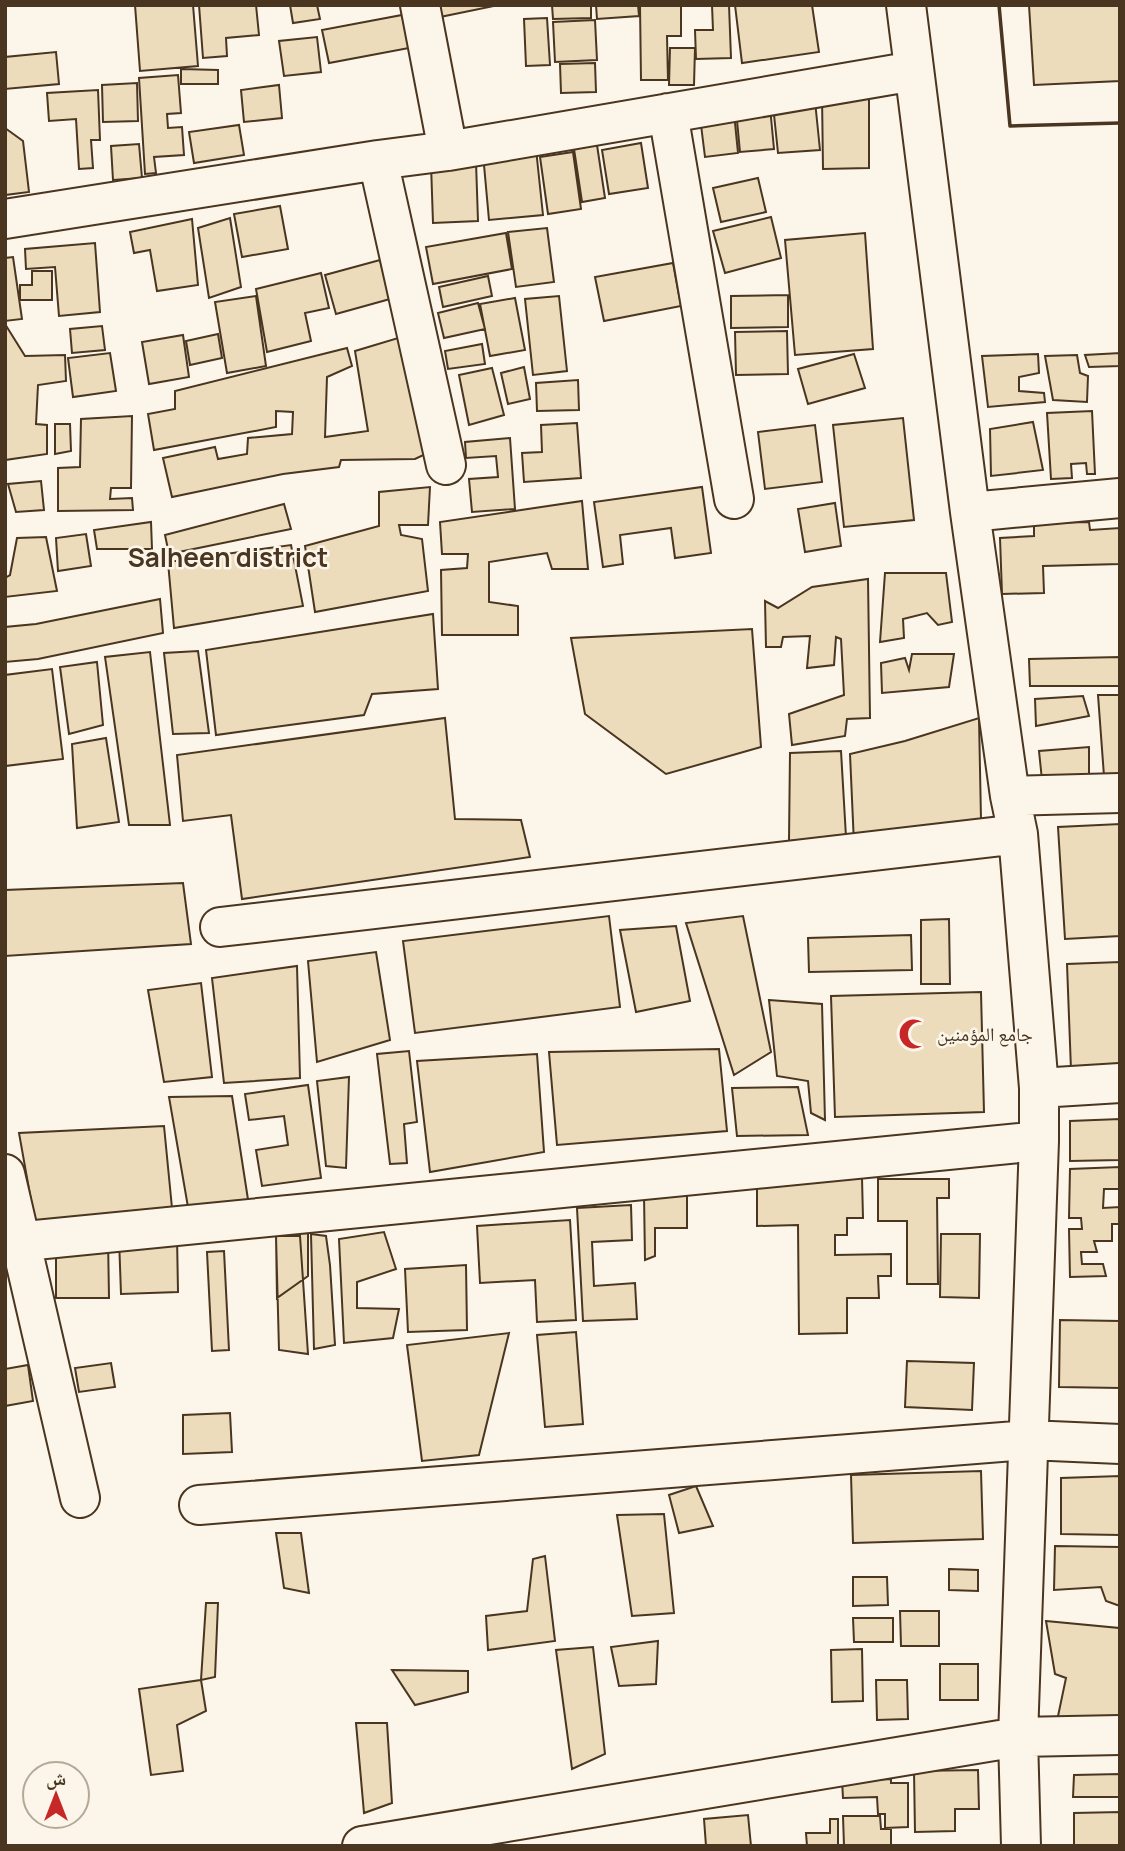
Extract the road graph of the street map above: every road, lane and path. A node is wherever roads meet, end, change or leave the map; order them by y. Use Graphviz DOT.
graph roads {
  1 [pos="419,5"];
  2 [pos="906,5"];
  3 [pos="914,71"];
  4 [pos="668,113"];
  5 [pos="448,151"];
  6 [pos="378,160"];
  7 [pos="5,219"];
  8 [pos="446,465"];
  9 [pos="1120,498"];
  10 [pos="734,499"];
  11 [pos="970,512"];
  12 [pos="1120,793"];
  13 [pos="1010,796"];
  14 [pos="1018,834"];
  15 [pos="220,927"];
  16 [pos="1120,1083"];
  17 [pos="1039,1088"];
  18 [pos="1040,1140"];
  19 [pos="5,1174"];
  20 [pos="13,1242"];
  21 [pos="1028,1440"];
  22 [pos="1120,1444"];
  23 [pos="80,1498"];
  24 [pos="199,1505"];
  25 [pos="1120,1735"];
  26 [pos="1018,1737"];
  27 [pos="362,1846"];
  28 [pos="1021,1846"];
  1 -- 5 [label="street"];
  2 -- 3 [label="street"];
  3 -- 4 [label="street"];
  3 -- 11 [label="street"];
  4 -- 5 [label="street"];
  4 -- 10 [label="street"];
  5 -- 6 [label="street"];
  6 -- 7 [label="street"];
  6 -- 8 [label="street"];
  9 -- 11 [label="street"];
  11 -- 13 [label="street"];
  12 -- 13 [label="street"];
  13 -- 14 [label="street"];
  14 -- 15 [label="street"];
  14 -- 17 [label="street"];
  16 -- 17 [label="street"];
  17 -- 18 [label="street"];
  18 -- 20 [label="street"];
  18 -- 21 [label="street"];
  19 -- 20 [label="street"];
  20 -- 23 [label="street"];
  21 -- 22 [label="street"];
  21 -- 24 [label="street"];
  21 -- 26 [label="street"];
  25 -- 26 [label="street"];
  26 -- 27 [label="street"];
  26 -- 28 [label="street"];
}
